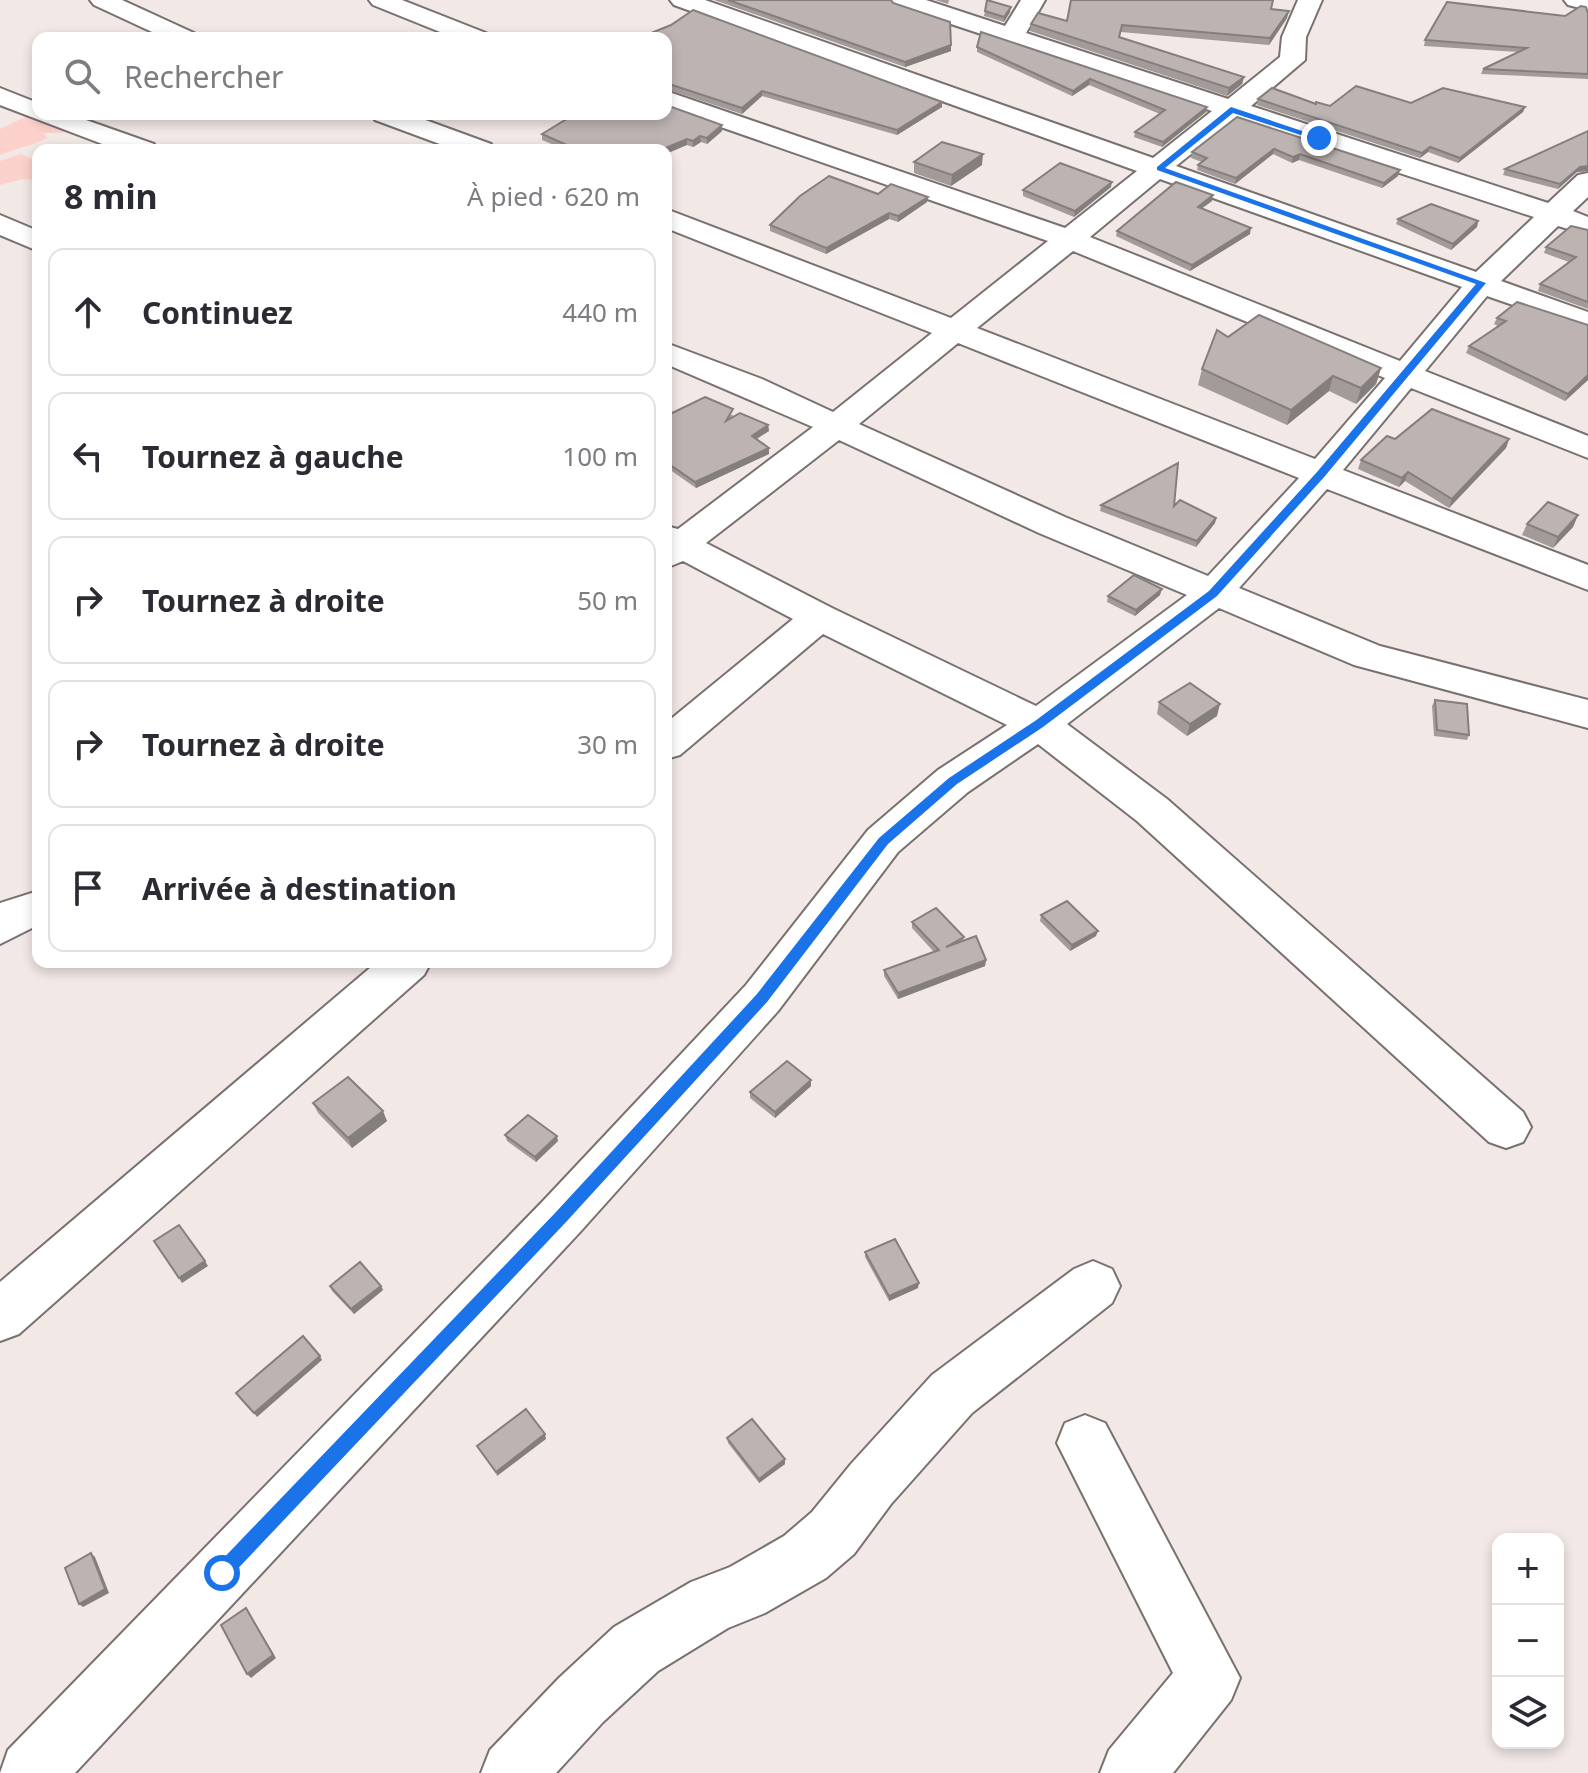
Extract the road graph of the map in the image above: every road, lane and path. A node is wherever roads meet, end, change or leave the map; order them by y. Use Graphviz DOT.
graph roads {
  1 [pos="102,0"];
  2 [pos="381,0"];
  3 [pos="682,0"];
  4 [pos="902,0"];
  5 [pos="1033,0"];
  6 [pos="1310,0"];
  7 [pos="1576,0"];
  8 [pos="1588,3"];
  9 [pos="172,32"];
  10 [pos="462,32"];
  11 [pos="1012,35"];
  12 [pos="0,96"];
  13 [pos="672,101"];
  14 [pos="32,109"];
  15 [pos="1231,110"];
  16 [pos="61,120"];
  17 [pos="400,120"];
  18 [pos="127,144"];
  19 [pos="465,144"];
  20 [pos="1160,168"];
  21 [pos="1588,181"];
  22 [pos="1553,214"];
  23 [pos="672,220"];
  24 [pos="0,224"];
  25 [pos="1588,226"];
  26 [pos="32,239"];
  27 [pos="1070,239"];
  28 [pos="1482,283"];
  29 [pos="1588,322"];
  30 [pos="955,331"];
  31 [pos="672,356"];
  32 [pos="1404,376"];
  33 [pos="836,426"];
  34 [pos="1588,448"];
  35 [pos="1321,474"];
  36 [pos="672,545"];
  37 [pos="672,546"];
  38 [pos="1588,578"];
  39 [pos="1213,594"];
  40 [pos="819,617"];
  41 [pos="1588,714"];
  42 [pos="1039,724"];
  43 [pos="672,740"];
  44 [pos="32,910"];
  45 [pos="0,926"];
  46 [pos="401,968"];
  47 [pos="1506,1127"];
  48 [pos="1093,1286"];
  49 [pos="0,1316"];
  50 [pos="1085,1443"];
  51 [pos="31,1773"];
  52 [pos="513,1773"];
  53 [pos="1132,1773"];
  1 -- 9 [label="main road"];
  2 -- 10 [label="main road"];
  3 -- 20 [label="main road"];
  4 -- 11 [label="main road"];
  5 -- 11 [label="main road"];
  6 -- 15 [label="main road"];
  7 -- 8 [label="main road"];
  11 -- 15 [label="main road"];
  12 -- 14 [label="main road"];
  13 -- 27 [label="main road"];
  15 -- 20 [label="main road"];
  15 -- 22 [label="main road"];
  16 -- 18 [label="main road"];
  17 -- 19 [label="main road"];
  20 -- 27 [label="main road"];
  20 -- 28 [label="main road"];
  21 -- 22 [label="main road"];
  22 -- 25 [label="main road"];
  22 -- 28 [label="main road"];
  23 -- 30 [label="main road"];
  24 -- 26 [label="main road"];
  27 -- 30 [label="main road"];
  27 -- 32 [label="main road"];
  28 -- 29 [label="main road"];
  28 -- 32 [label="main road"];
  30 -- 33 [label="main road"];
  30 -- 35 [label="main road"];
  31 -- 33 [label="main road"];
  32 -- 34 [label="main road"];
  32 -- 35 [label="main road"];
  33 -- 36 [label="main road"];
  33 -- 39 [label="main road"];
  35 -- 38 [label="main road"];
  35 -- 39 [label="main road"];
  37 -- 40 [label="main road"];
  39 -- 41 [label="main road"];
  39 -- 42 [label="main road"];
  40 -- 42 [label="main road"];
  40 -- 43 [label="main road"];
  42 -- 47 [label="main road"];
  42 -- 51 [label="main road"];
  44 -- 45 [label="main road"];
  46 -- 49 [label="main road"];
  48 -- 52 [label="main road"];
  50 -- 53 [label="main road"];
}
